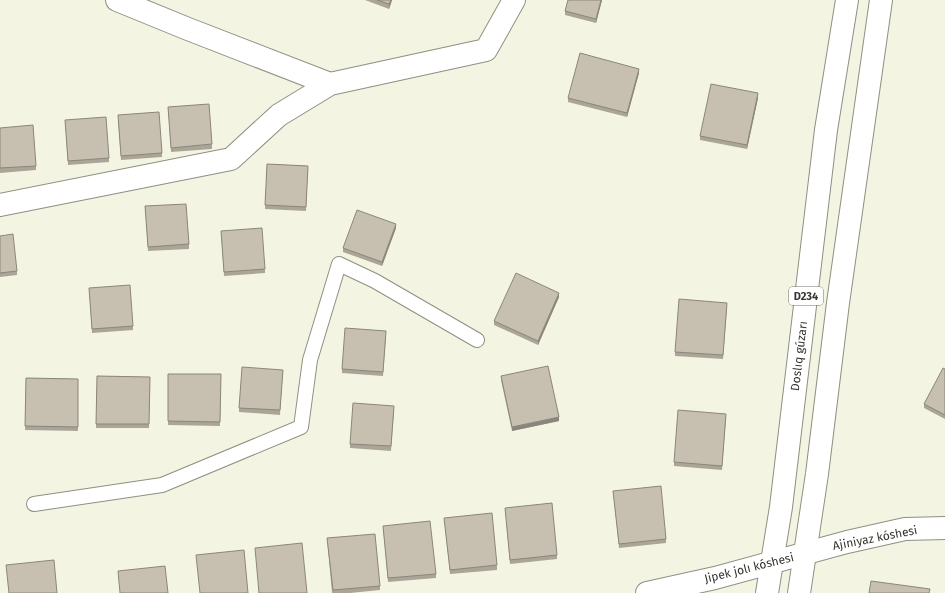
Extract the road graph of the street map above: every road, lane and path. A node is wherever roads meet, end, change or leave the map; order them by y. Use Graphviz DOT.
graph roads {
  1 [pos="117,0"];
  2 [pos="514,0"];
  3 [pos="847,0"];
  4 [pos="881,0"];
  5 [pos="330,84"];
  6 [pos="0,205"];
  7 [pos="478,340"];
  8 [pos="34,504"];
  9 [pos="945,528"];
  10 [pos="805,554"];
  11 [pos="771,563"];
  12 [pos="714,585"];
  13 [pos="647,593"];
  14 [pos="767,593"];
  15 [pos="799,593"];
  1 -- 5 [label="main road"];
  2 -- 5 [label="main road"];
  3 -- 11 [label="main road, Doslıq gúzarı / D234"];
  4 -- 10 [label="main road, D234"];
  5 -- 6 [label="main road"];
  7 -- 8 [label="lane"];
  9 -- 10 [label="main road, Ajiniyaz kóshesi"];
  10 -- 11 [label="main road, Jipek jolı kóshesi"];
  10 -- 15 [label="main road, D234"];
  11 -- 12 [label="main road, Jipek jolı kóshesi"];
  11 -- 14 [label="main road, Doslıq gúzarı / D234"];
  12 -- 13 [label="main road, Jipek jolı kóshesi"];
}
